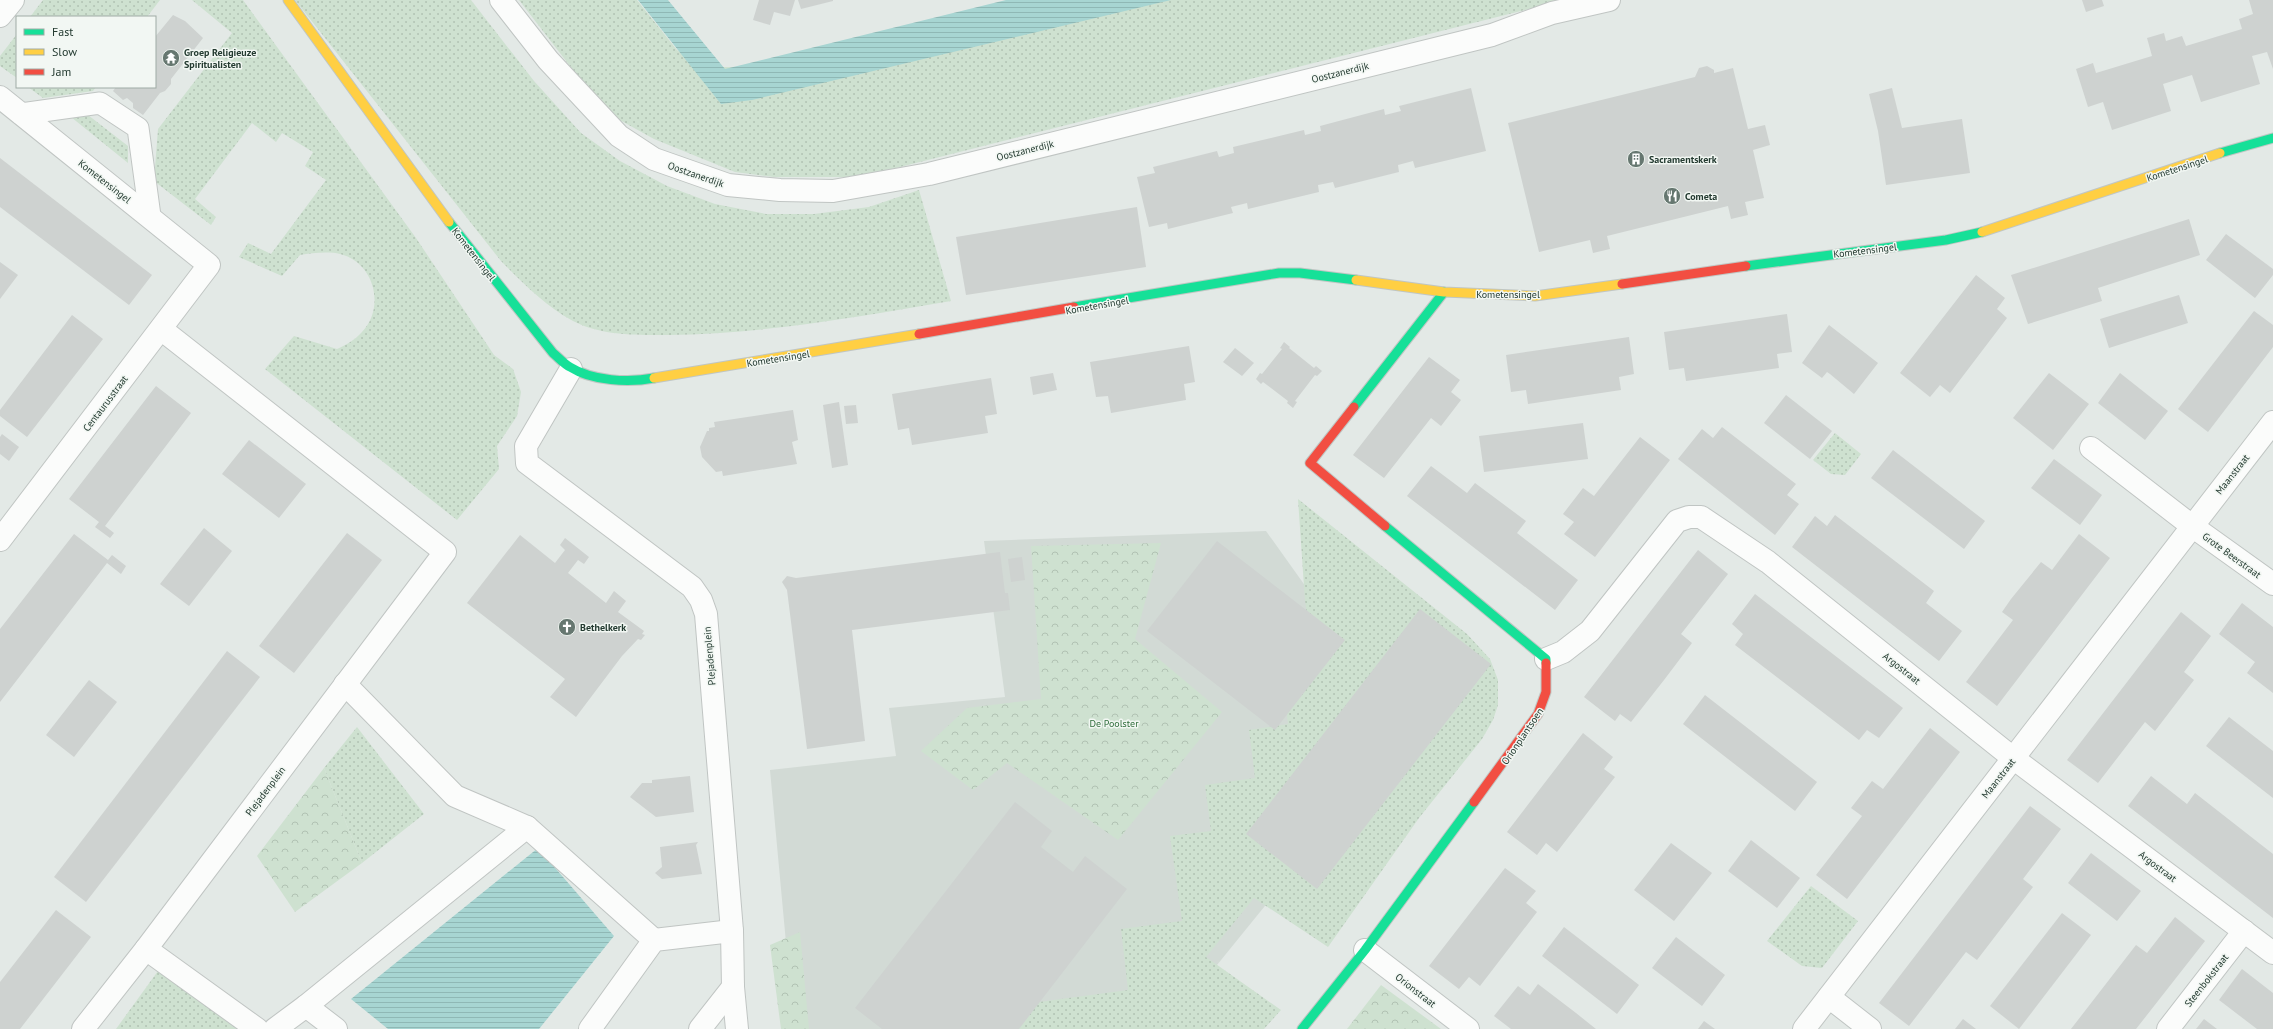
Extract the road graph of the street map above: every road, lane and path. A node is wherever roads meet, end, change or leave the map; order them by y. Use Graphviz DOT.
graph roads {
  1 [pos="12,0"];
  2 [pos="288,0"];
  3 [pos="501,0"];
  4 [pos="1609,0"];
  5 [pos="0,16"];
  6 [pos="0,97"];
  7 [pos="21,114"];
  8 [pos="2273,138"];
  9 [pos="150,216"];
  10 [pos="209,265"];
  11 [pos="1444,292"];
  12 [pos="161,329"];
  13 [pos="571,368"];
  14 [pos="2273,422"];
  15 [pos="2091,448"];
  16 [pos="2192,526"];
  17 [pos="0,540"];
  18 [pos="2273,584"];
  19 [pos="1546,659"];
  20 [pos="345,684"];
  21 [pos="2013,758"];
  22 [pos="527,827"];
  23 [pos="732,931"];
  24 [pos="2244,931"];
  25 [pos="654,940"];
  26 [pos="146,949"];
  27 [pos="1365,950"];
  28 [pos="2273,953"];
  29 [pos="733,987"];
  30 [pos="1828,997"];
  31 [pos="306,1006"];
  32 [pos="83,1029"];
  33 [pos="257,1029"];
  34 [pos="275,1029"];
  35 [pos="336,1029"];
  36 [pos="590,1029"];
  37 [pos="700,1029"];
  38 [pos="737,1029"];
  39 [pos="1302,1029"];
  40 [pos="1468,1029"];
  41 [pos="1804,1029"];
  42 [pos="1870,1029"];
  43 [pos="2168,1029"];
  1 -- 5 [label="street"];
  2 -- 13 [label="street, Kometensingel"];
  3 -- 4 [label="street, Oostzanerdijk"];
  6 -- 7 [label="street, Kometensingel"];
  7 -- 9 [label="street, Kometensingel"];
  7 -- 9 [label="lane"];
  8 -- 11 [label="street, Kometensingel"];
  9 -- 10 [label="street, Kometensingel"];
  10 -- 12 [label="street, Centaurusstraat"];
  11 -- 13 [label="street, Kometensingel"];
  11 -- 19 [label="street"];
  12 -- 17 [label="street, Centaurusstraat"];
  12 -- 20 [label="street, Plejadenplein"];
  13 -- 23 [label="street, Plejadenplein"];
  14 -- 16 [label="street, Maanstraat"];
  15 -- 16 [label="street"];
  16 -- 18 [label="street, Grote Beerstraat"];
  16 -- 21 [label="street, Maanstraat"];
  19 -- 21 [label="street, Argostraat"];
  19 -- 27 [label="street, Orionplantsoen"];
  20 -- 22 [label="street"];
  20 -- 26 [label="street, Plejadenplein"];
  21 -- 24 [label="street, Argostraat"];
  21 -- 30 [label="street, Maanstraat"];
  22 -- 25 [label="street"];
  22 -- 31 [label="street"];
  23 -- 25 [label="street"];
  23 -- 29 [label="street, Plejadenplein"];
  24 -- 28 [label="street, Argostraat"];
  24 -- 43 [label="street, Steenbokstraat"];
  25 -- 36 [label="street"];
  26 -- 32 [label="street, Plejadenplein"];
  26 -- 33 [label="street"];
  27 -- 39 [label="street, Orionplantsoen"];
  27 -- 40 [label="street, Orionstraat"];
  29 -- 37 [label="street"];
  29 -- 38 [label="street"];
  30 -- 41 [label="street, Maanstraat"];
  30 -- 42 [label="street"];
  31 -- 34 [label="street"];
  31 -- 35 [label="street"];
}
